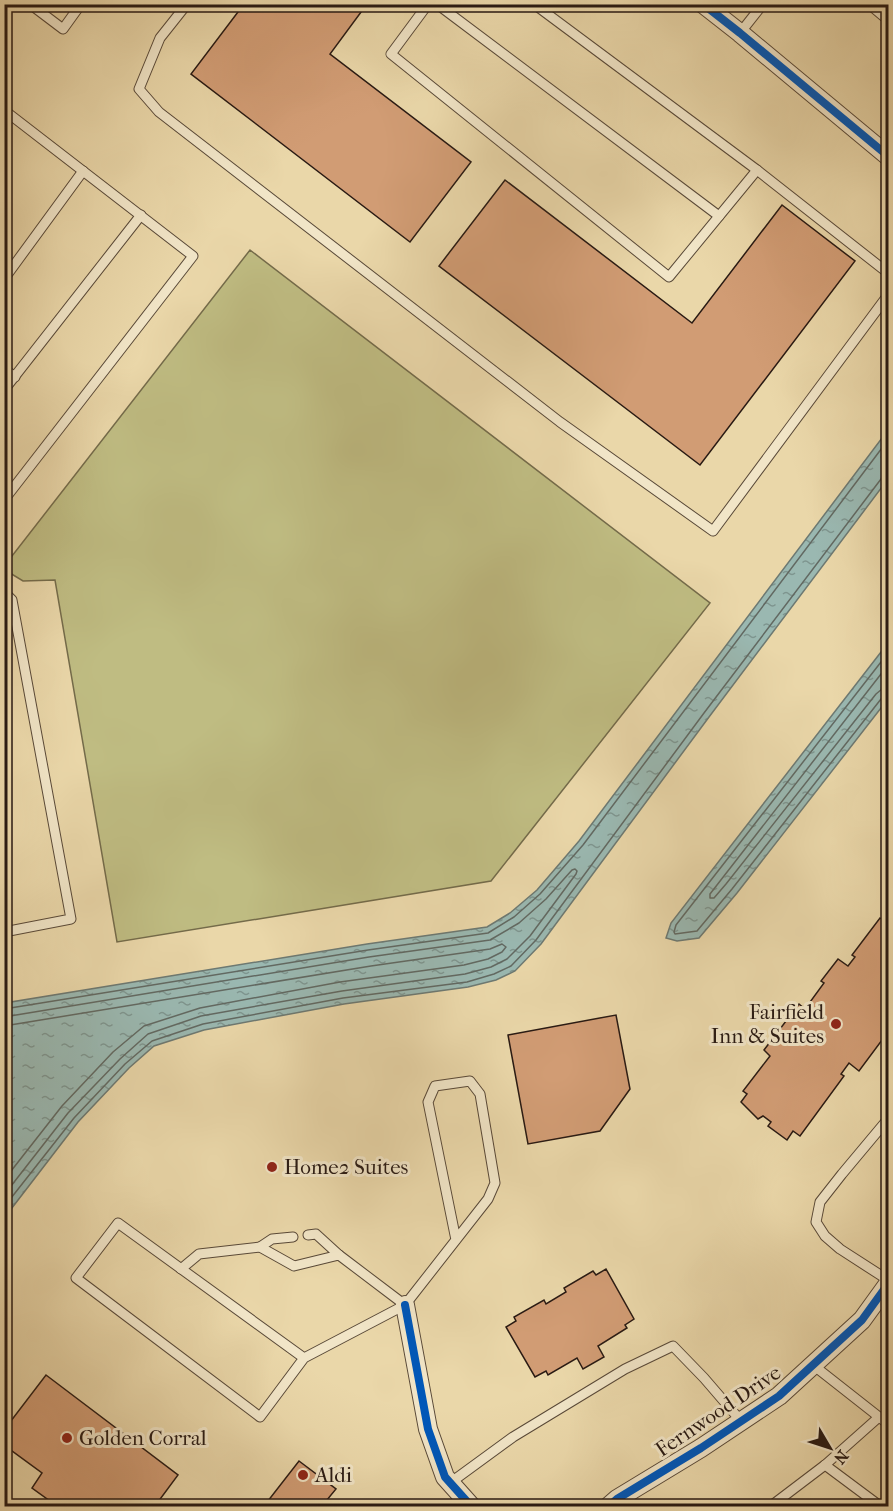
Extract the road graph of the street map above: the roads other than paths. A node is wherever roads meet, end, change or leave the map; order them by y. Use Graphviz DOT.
graph roads {
  1 [pos="30,4"];
  2 [pos="81,4"];
  3 [pos="187,4"];
  4 [pos="428,4"];
  5 [pos="437,4"];
  6 [pos="534,4"];
  7 [pos="702,4"];
  8 [pos="762,4"];
  9 [pos="869,4"];
  10 [pos="888,20"];
  11 [pos="740,33"];
  12 [pos="4,110"];
  13 [pos="888,156"];
  14 [pos="757,170"];
  15 [pos="83,171"];
  16 [pos="141,215"];
  17 [pos="719,216"];
  18 [pos="888,273"];
  19 [pos="4,279"];
  20 [pos="888,295"];
  21 [pos="4,369"];
  22 [pos="15,377"];
  23 [pos="4,390"];
  24 [pos="4,500"];
  25 [pos="4,592"];
  26 [pos="4,932"];
  27 [pos="888,1119"];
  28 [pos="308,1235"];
  29 [pos="292,1237"];
  30 [pos="456,1240"];
  31 [pos="260,1247"];
  32 [pos="339,1255"];
  33 [pos="182,1269"];
  34 [pos="888,1282"];
  35 [pos="405,1305"];
  36 [pos="304,1358"];
  37 [pos="813,1365"];
  38 [pos="879,1417"];
  39 [pos="741,1421"];
  40 [pos="888,1424"];
  41 [pos="825,1465"];
  42 [pos="450,1483"];
  43 [pos="471,1506"];
  44 [pos="609,1506"];
  45 [pos="771,1506"];
  46 [pos="880,1506"];
  1 -- 2 [label="lane"];
  3 -- 20 [label="lane"];
  4 -- 17 [label="lane"];
  5 -- 17 [label="lane"];
  6 -- 14 [label="lane"];
  7 -- 11 [label="street"];
  8 -- 11 [label="lane"];
  9 -- 10 [label="lane"];
  11 -- 13 [label="street"];
  12 -- 15 [label="lane"];
  14 -- 17 [label="lane"];
  14 -- 18 [label="lane"];
  15 -- 16 [label="lane"];
  15 -- 19 [label="lane"];
  16 -- 22 [label="lane"];
  16 -- 24 [label="lane"];
  21 -- 22 [label="lane"];
  22 -- 23 [label="lane"];
  25 -- 26 [label="lane"];
  27 -- 34 [label="lane"];
  28 -- 32 [label="lane"];
  29 -- 31 [label="lane"];
  30 -- 30 [label="lane"];
  30 -- 35 [label="lane"];
  31 -- 32 [label="lane"];
  31 -- 33 [label="lane"];
  32 -- 35 [label="lane"];
  33 -- 36 [label="lane"];
  33 -- 36 [label="lane"];
  34 -- 37 [label="street, Fernwood Drive"];
  35 -- 36 [label="lane"];
  35 -- 42 [label="street"];
  37 -- 38 [label="lane"];
  37 -- 39 [label="street, Fernwood Drive"];
  38 -- 40 [label="lane"];
  38 -- 41 [label="lane"];
  39 -- 42 [label="lane"];
  39 -- 44 [label="street, Fernwood Drive"];
  41 -- 45 [label="lane"];
  41 -- 46 [label="lane"];
  42 -- 43 [label="street"];
}
